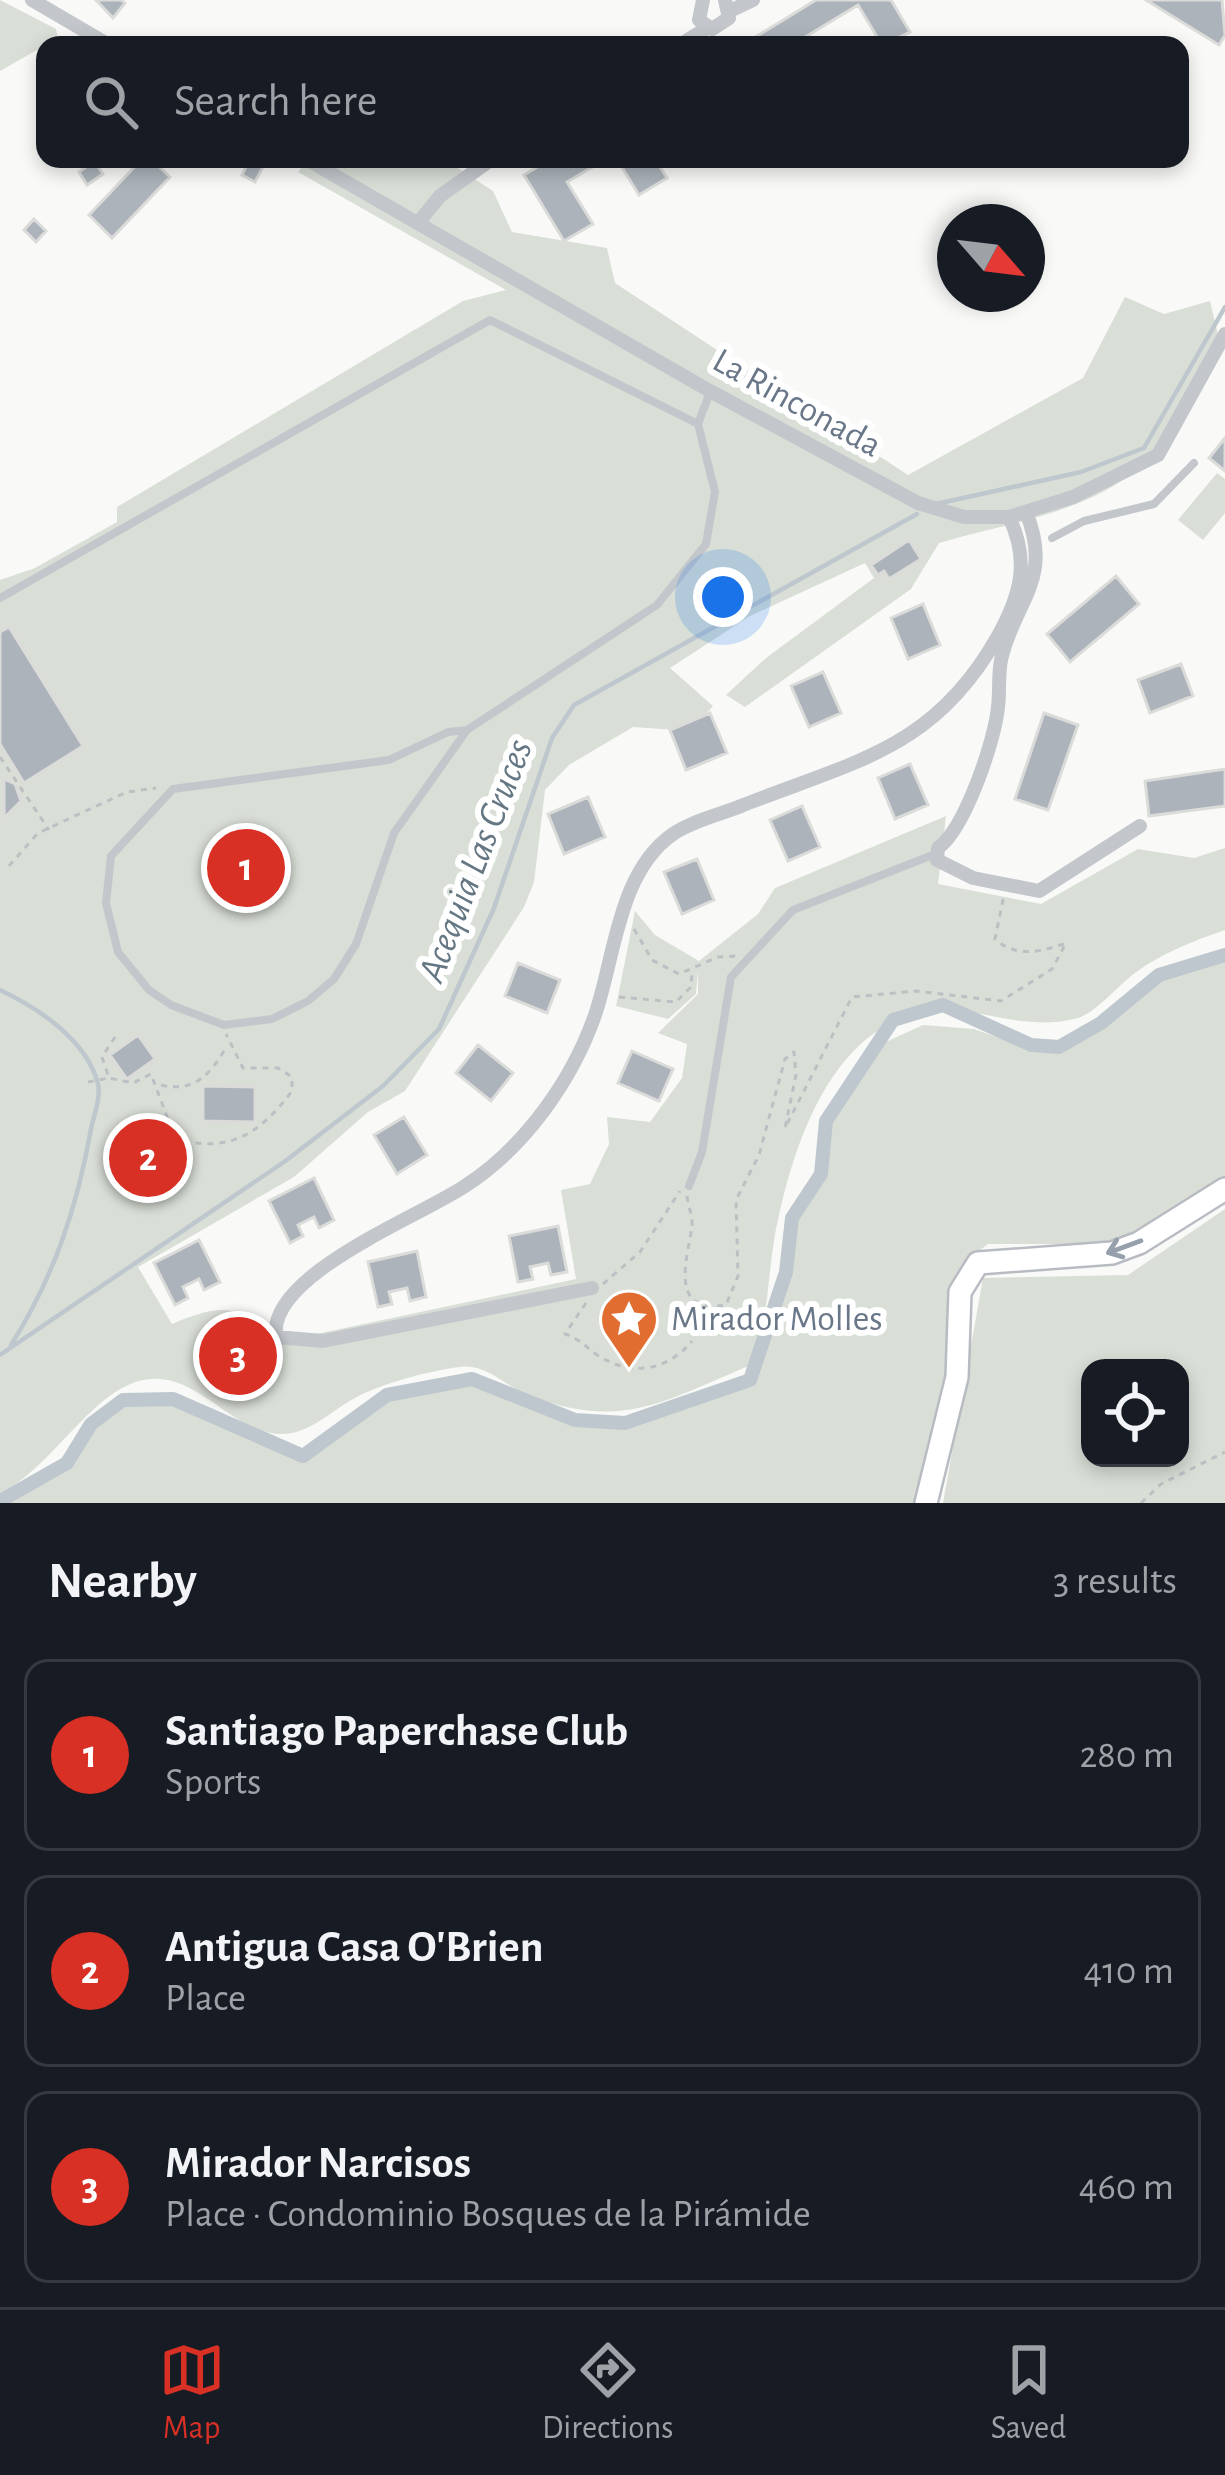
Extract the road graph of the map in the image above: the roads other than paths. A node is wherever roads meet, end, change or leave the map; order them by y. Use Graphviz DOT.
graph roads {
  1 [pos="32,0"];
  2 [pos="703,0"];
  3 [pos="753,0"];
  4 [pos="727,5"];
  5 [pos="706,28"];
  6 [pos="94,36"];
  7 [pos="694,36"];
  8 [pos="322,168"];
  9 [pos="479,168"];
  10 [pos="418,223"];
  11 [pos="1225,334"];
  12 [pos="710,391"];
  13 [pos="698,424"];
  14 [pos="1194,463"];
  15 [pos="1073,497"];
  16 [pos="1025,512"];
  17 [pos="1009,517"];
  18 [pos="1084,521"];
  19 [pos="1052,538"];
  20 [pos="0,598"];
  21 [pos="466,730"];
  22 [pos="1140,826"];
  23 [pos="935,854"];
  24 [pos="688,1186"];
  25 [pos="1225,1189"];
  26 [pos="592,1288"];
  27 [pos="926,1503"];
  1 -- 6 [label="street"];
  2 -- 5 [label="street"];
  3 -- 4 [label="street"];
  4 -- 5 [label="street"];
  5 -- 7 [label="street"];
  8 -- 10 [label="street, La Rinconada"];
  9 -- 10 [label="street"];
  10 -- 12 [label="street, La Rinconada"];
  11 -- 15 [label="street, La Rinconada"];
  12 -- 13 [label="lane"];
  12 -- 17 [label="street, La Rinconada"];
  13 -- 20 [label="lane"];
  13 -- 21 [label="lane"];
  14 -- 18 [label="lane"];
  15 -- 16 [label="street, La Rinconada"];
  15 -- 18 [label="lane"];
  16 -- 17 [label="street, La Rinconada"];
  16 -- 23 [label="street"];
  17 -- 26 [label="street"];
  18 -- 19 [label="lane"];
  21 -- 21 [label="lane"];
  22 -- 23 [label="street"];
  23 -- 24 [label="lane"];
  25 -- 27 [label="street, one-way"];
}
